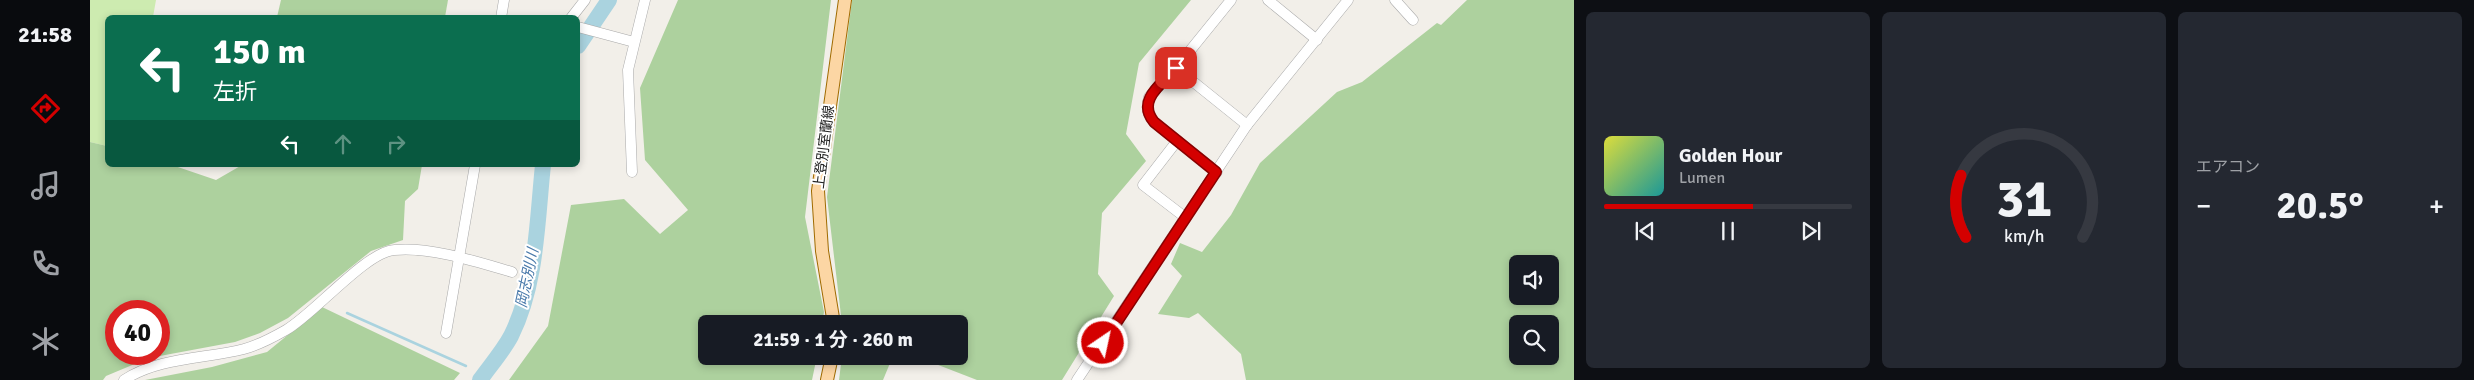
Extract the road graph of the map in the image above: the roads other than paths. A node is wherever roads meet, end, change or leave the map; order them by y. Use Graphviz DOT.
graph roads {
  1 [pos="504,0"];
  2 [pos="585,0"];
  3 [pos="645,0"];
  4 [pos="845,0"];
  5 [pos="1231,0"];
  6 [pos="1268,0"];
  7 [pos="1348,0"];
  8 [pos="1394,0"];
  9 [pos="502,15"];
  10 [pos="573,15"];
  11 [pos="1413,20"];
  12 [pos="580,28"];
  13 [pos="1316,40"];
  14 [pos="634,42"];
  15 [pos="1176,68"];
  16 [pos="1247,125"];
  17 [pos="1177,141"];
  18 [pos="475,167"];
  19 [pos="632,172"];
  20 [pos="1216,172"];
  21 [pos="1186,218"];
  22 [pos="460,257"];
  23 [pos="512,272"];
  24 [pos="833,315"];
  25 [pos="446,333"];
  26 [pos="830,365"];
  27 [pos="124,380"];
  28 [pos="827,380"];
  29 [pos="1077,380"];
  1 -- 9 [label="street"];
  2 -- 10 [label="street"];
  3 -- 14 [label="street"];
  4 -- 24 [label="main road, 上登別室蘭線"];
  5 -- 15 [label="street"];
  6 -- 13 [label="street"];
  7 -- 13 [label="street"];
  8 -- 11 [label="street"];
  12 -- 14 [label="street"];
  13 -- 16 [label="street"];
  14 -- 19 [label="street"];
  15 -- 16 [label="street"];
  15 -- 17 [label="street"];
  16 -- 20 [label="street"];
  17 -- 20 [label="street"];
  17 -- 21 [label="street"];
  18 -- 22 [label="street"];
  20 -- 21 [label="street"];
  21 -- 29 [label="street"];
  22 -- 23 [label="street"];
  22 -- 25 [label="street"];
  22 -- 27 [label="street"];
  26 -- 28 [label="main road"];
}
